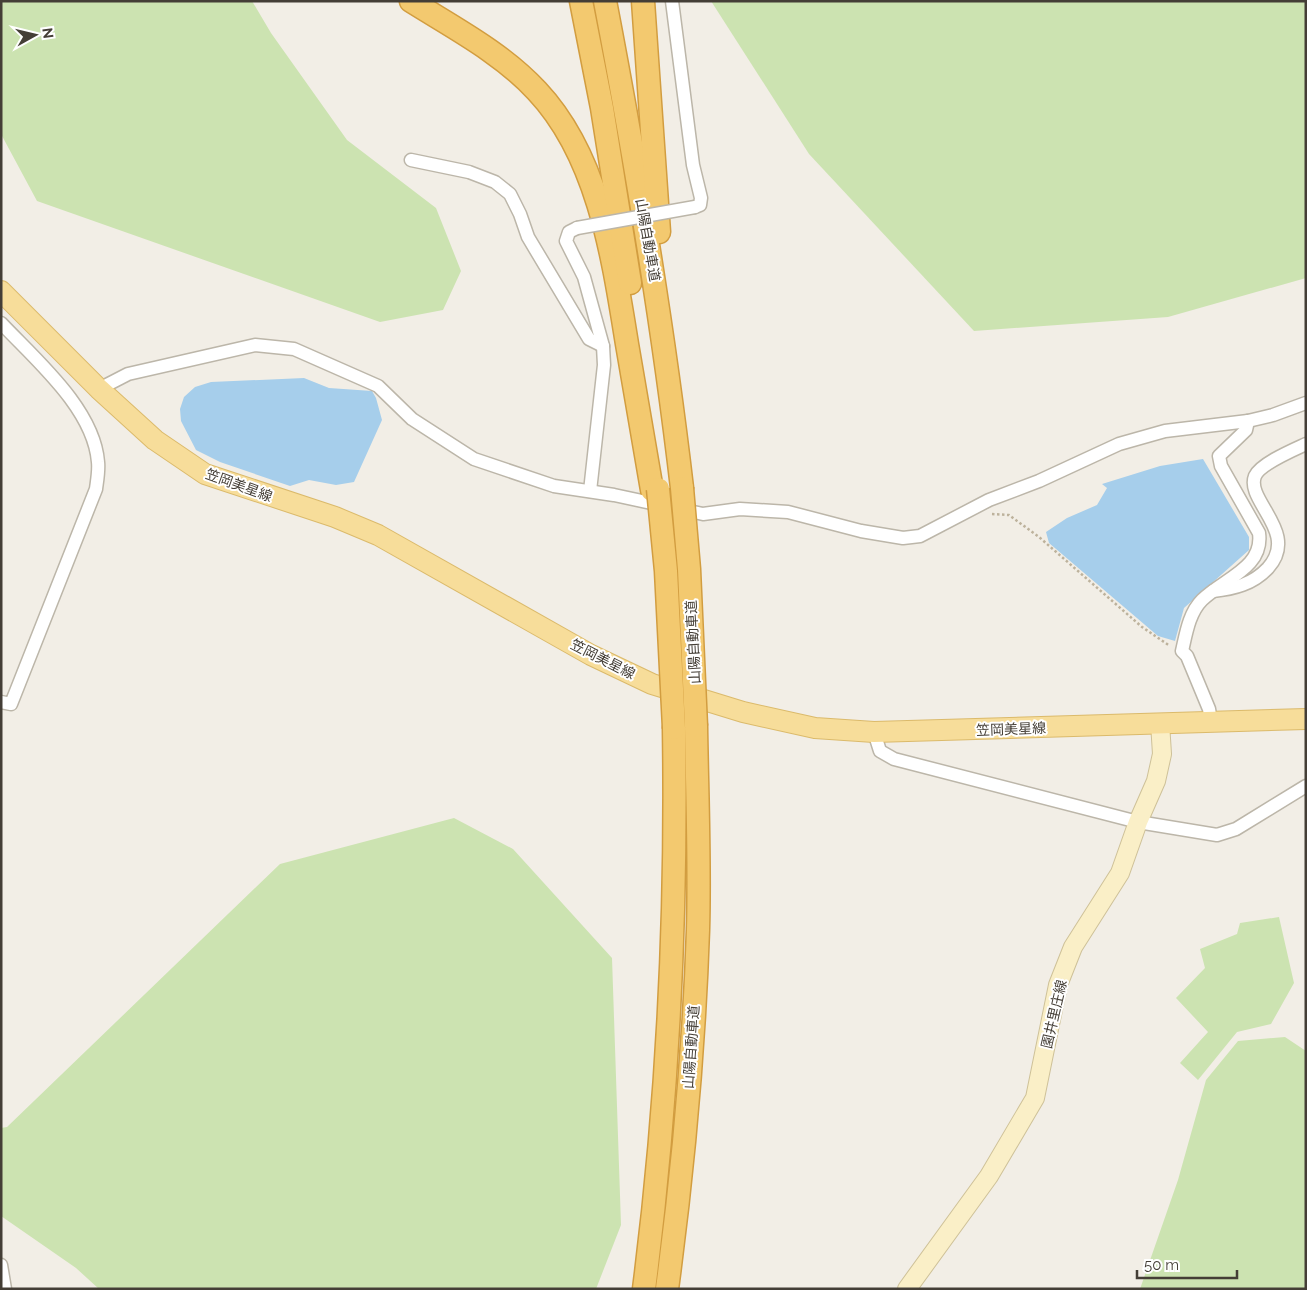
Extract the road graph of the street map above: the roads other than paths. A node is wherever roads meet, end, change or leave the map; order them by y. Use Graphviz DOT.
graph roads {
  1 [pos="411,1"];
  2 [pos="581,1"];
  3 [pos="605,1"];
  4 [pos="643,1"];
  5 [pos="672,1"];
  6 [pos="411,160"];
  7 [pos="1,291"];
  8 [pos="1,323"];
  9 [pos="603,346"];
  10 [pos="670,388"];
  11 [pos="99,389"];
  12 [pos="1306,403"];
  13 [pos="1248,420"];
  14 [pos="1306,444"];
  15 [pos="655,489"];
  16 [pos="590,491"];
  17 [pos="1213,591"];
  18 [pos="1,702"];
  19 [pos="1306,718"];
  20 [pos="1210,720"];
  21 [pos="1160,723"];
  22 [pos="685,727"];
  23 [pos="874,732"];
  24 [pos="1306,786"];
  25 [pos="1138,822"];
  26 [pos="1,1265"];
  27 [pos="5,1289"];
  28 [pos="644,1289"];
  29 [pos="667,1289"];
  30 [pos="907,1289"];
  1 -- 15 [label="highway"];
  2 -- 15 [label="highway, 山陽自動車道"];
  3 -- 10 [label="highway, 山陽自動車道"];
  4 -- 10 [label="highway"];
  5 -- 9 [label="street, bridge"];
  6 -- 9 [label="street"];
  7 -- 11 [label="main road, 笠岡美星線"];
  8 -- 18 [label="street"];
  9 -- 16 [label="street"];
  10 -- 22 [label="highway, 山陽自動車道, bridge"];
  11 -- 16 [label="street"];
  11 -- 23 [label="main road, 笠岡美星線"];
  12 -- 13 [label="street"];
  13 -- 16 [label="street"];
  13 -- 17 [label="street"];
  14 -- 17 [label="street"];
  15 -- 22 [label="highway, 山陽自動車道, bridge"];
  17 -- 20 [label="street"];
  19 -- 20 [label="main road, 笠岡美星線"];
  20 -- 21 [label="main road, 笠岡美星線"];
  21 -- 23 [label="main road, 笠岡美星線"];
  21 -- 25 [label="main road, 園井里庄線"];
  22 -- 28 [label="highway, 山陽自動車道"];
  22 -- 29 [label="highway, 山陽自動車道"];
  23 -- 25 [label="street"];
  24 -- 25 [label="street"];
  25 -- 30 [label="main road, 園井里庄線"];
  26 -- 27 [label="street"];
}
